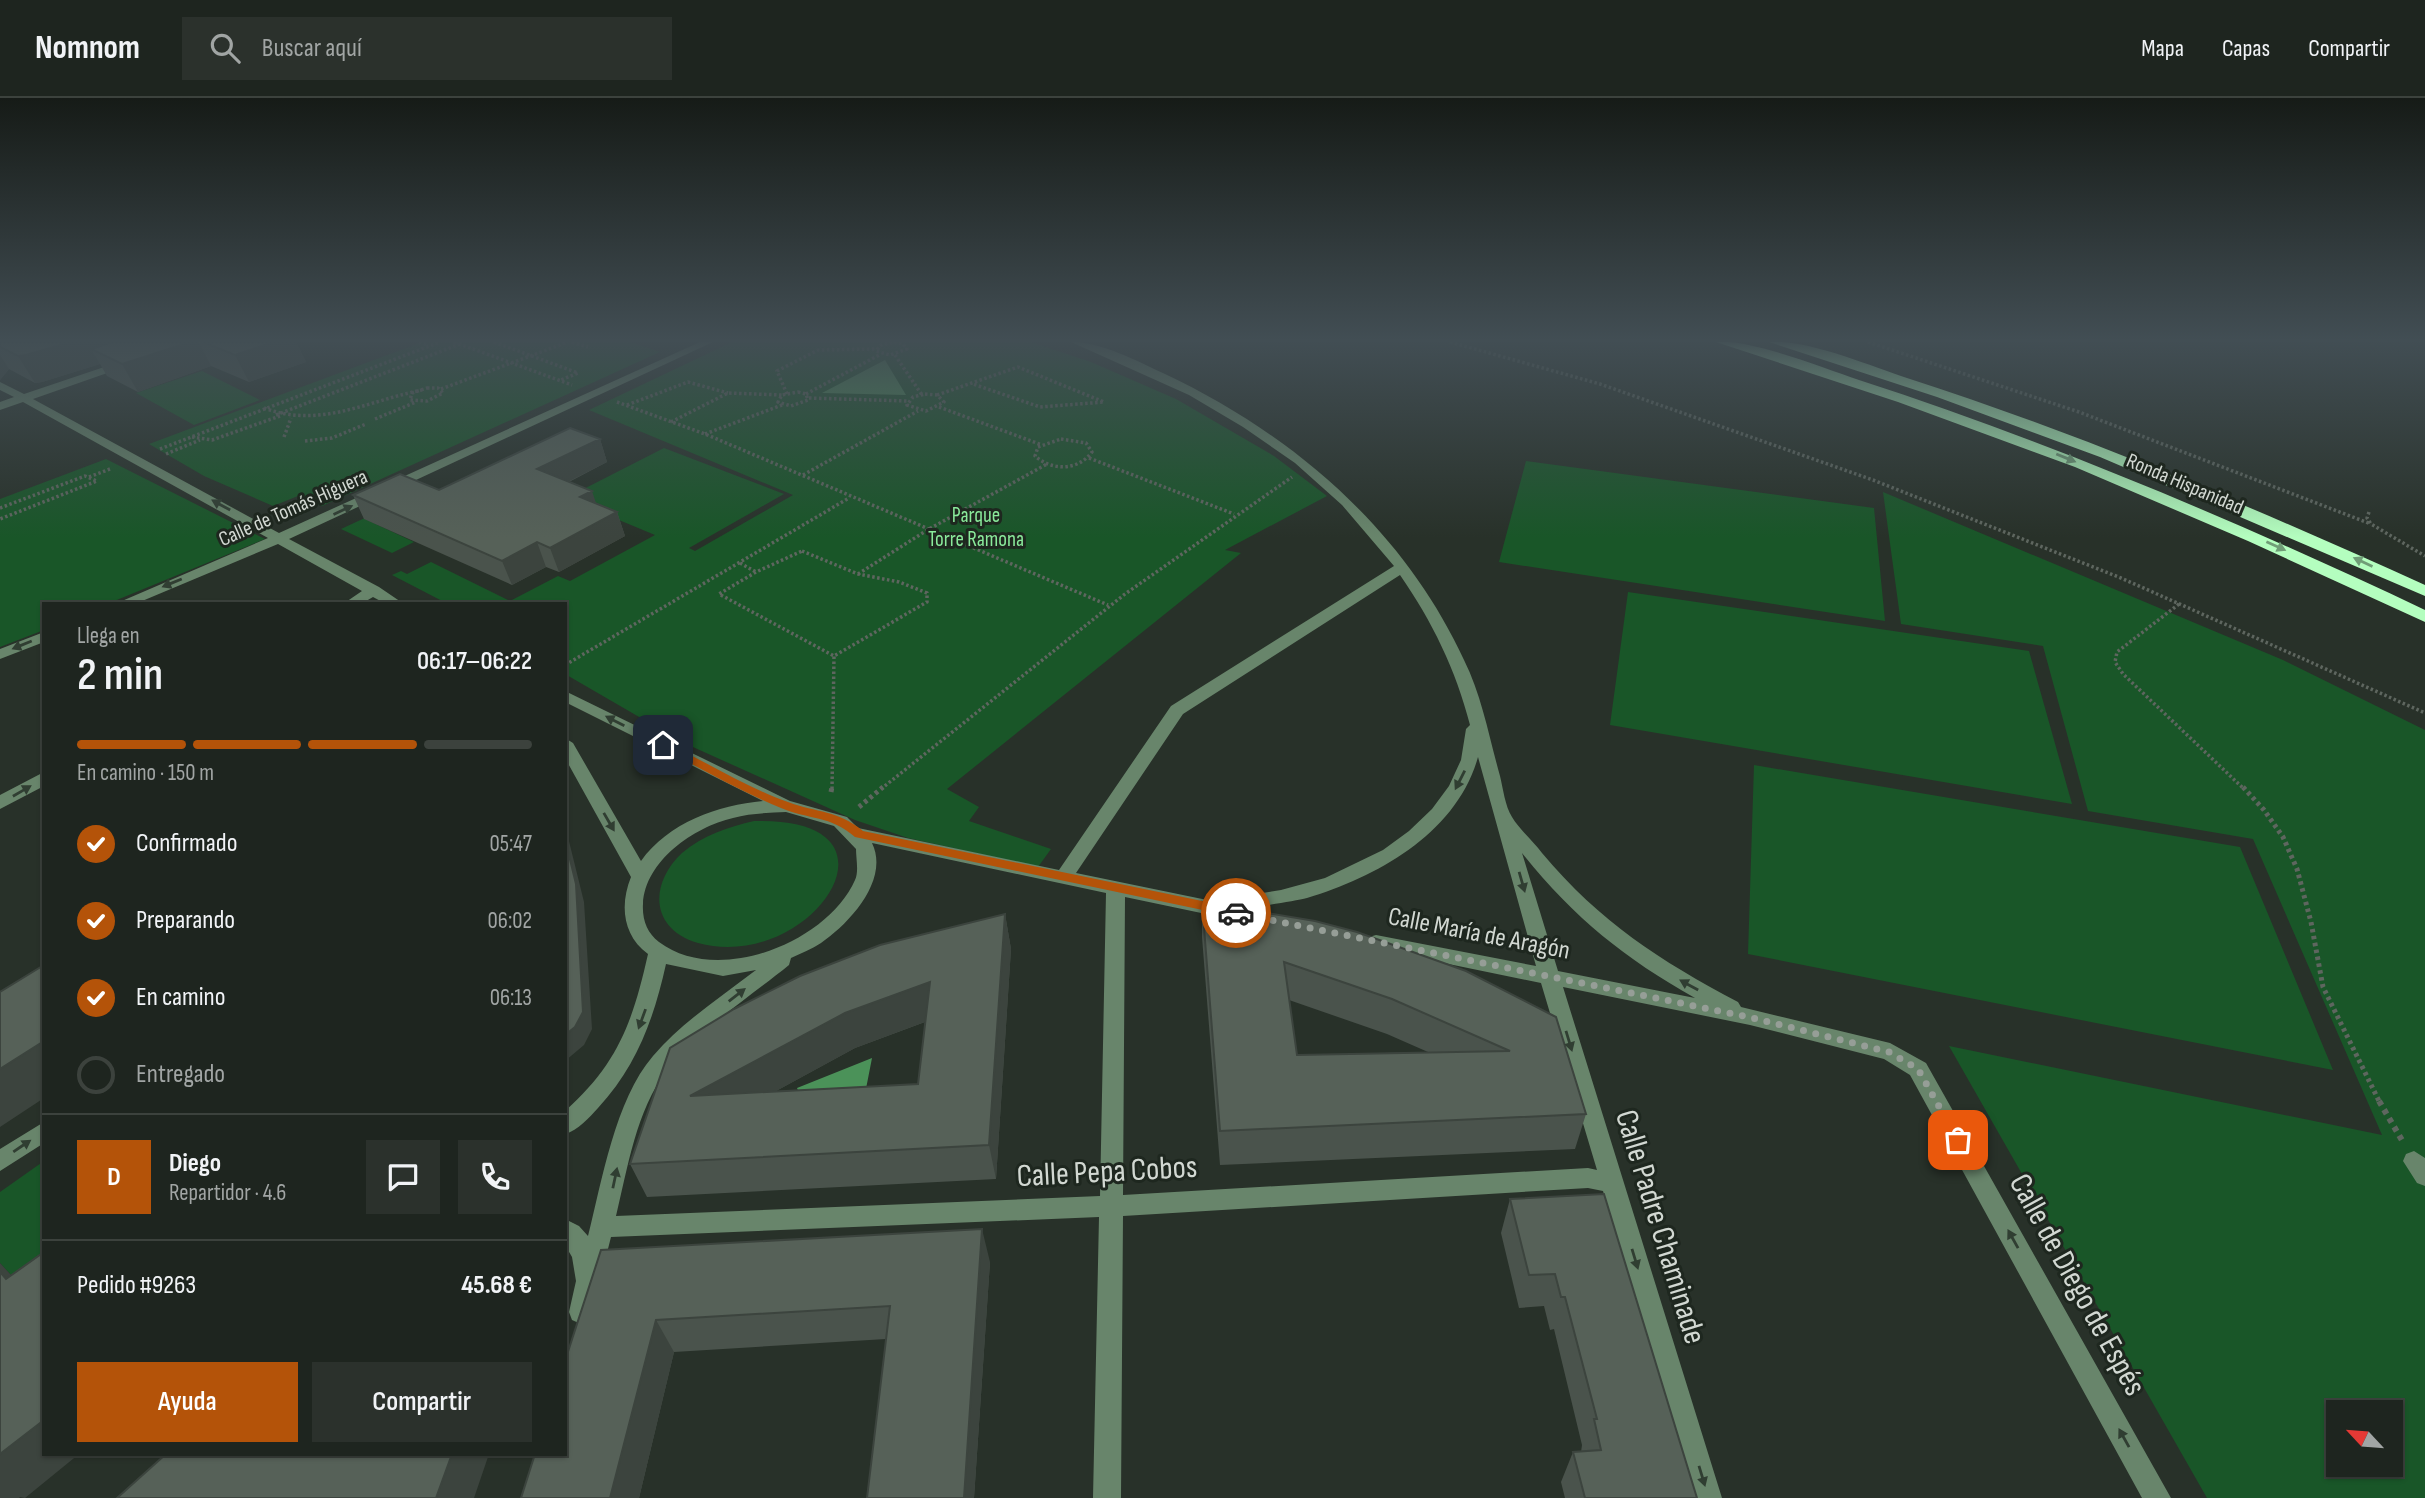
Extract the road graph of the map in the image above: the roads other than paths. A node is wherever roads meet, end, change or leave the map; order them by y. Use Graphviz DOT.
graph roads {
  1 [pos="41,407"];
  2 [pos="566,407"];
  3 [pos="1220,407"];
  4 [pos="1932,407"];
  5 [pos="1984,407"];
  6 [pos="281,538"];
  7 [pos="1402,568"];
  8 [pos="374,590"];
  9 [pos="2425,591"];
  10 [pos="127,602"];
  11 [pos="353,602"];
  12 [pos="394,602"];
  13 [pos="2425,617"];
  14 [pos="42,637"];
  15 [pos="0,654"];
  16 [pos="567,697"];
  17 [pos="1475,715"];
  18 [pos="567,751"];
  19 [pos="572,772"];
  20 [pos="42,779"];
  21 [pos="0,803"];
  22 [pos="786,806"];
  23 [pos="1503,817"];
  24 [pos="859,834"];
  25 [pos="640,876"];
  26 [pos="1064,877"];
  27 [pos="1116,888"];
  28 [pos="1213,908"];
  29 [pos="1267,919"];
  30 [pos="1361,939"];
  31 [pos="795,950"];
  32 [pos="658,953"];
  33 [pos="1549,976"];
  34 [pos="1749,1017"];
  35 [pos="1918,1069"];
  36 [pos="567,1123"];
  37 [pos="42,1132"];
  38 [pos="0,1161"];
  39 [pos="1612,1183"];
  40 [pos="1111,1206"];
  41 [pos="604,1227"];
  42 [pos="567,1231"];
  43 [pos="588,1292"];
  44 [pos="576,1327"];
  45 [pos="1107,1498"];
  46 [pos="1709,1498"];
  47 [pos="2157,1498"];
  6 -- 1 [label="street, one-way"];
  6 -- 2 [label="street, Calle de Tomás Higuera, one-way"];
  3 -- 7 [label="street, Calle Padre Chaminade"];
  4 -- 13 [label="highway, Ronda Hispanidad, one-way"];
  9 -- 5 [label="highway, Ronda Hispanidad, one-way"];
  6 -- 8 [label="street"];
  6 -- 10 [label="street, Calle de Tomás Higuera, one-way"];
  7 -- 17 [label="street, Calle Padre Chaminade"];
  7 -- 26 [label="street"];
  8 -- 11 [label="street"];
  8 -- 12 [label="street"];
  14 -- 15 [label="street, one-way"];
  22 -- 16 [label="street, one-way"];
  17 -- 23 [label="street, Calle Padre Chaminade"];
  17 -- 28 [label="street, one-way"];
  18 -- 19 [label="street"];
  19 -- 25 [label="street, one-way"];
  21 -- 20 [label="street, one-way"];
  22 -- 24 [label="street"];
  22 -- 25 [label="street"];
  23 -- 33 [label="street, Calle Padre Chaminade, one-way"];
  34 -- 23 [label="street, one-way"];
  24 -- 26 [label="street"];
  24 -- 31 [label="street"];
  25 -- 32 [label="street"];
  26 -- 27 [label="street"];
  27 -- 28 [label="street"];
  27 -- 40 [label="street"];
  28 -- 29 [label="street"];
  30 -- 33 [label="street, Calle María de Aragón"];
  31 -- 32 [label="street"];
  41 -- 31 [label="street, one-way"];
  32 -- 36 [label="street, one-way"];
  33 -- 34 [label="street, Calle María de Aragón"];
  33 -- 39 [label="street, Calle Padre Chaminade, one-way"];
  34 -- 35 [label="street, Calle María de Aragón"];
  47 -- 35 [label="street, Calle de Diego de Espés, one-way"];
  38 -- 37 [label="street, one-way"];
  39 -- 40 [label="street, Calle Pepa Cobos"];
  39 -- 46 [label="street, Calle Padre Chaminade, one-way"];
  40 -- 41 [label="street, Calle Pepa Cobos"];
  40 -- 45 [label="street"];
  41 -- 43 [label="street"];
  42 -- 43 [label="street"];
  43 -- 44 [label="street"];
}
